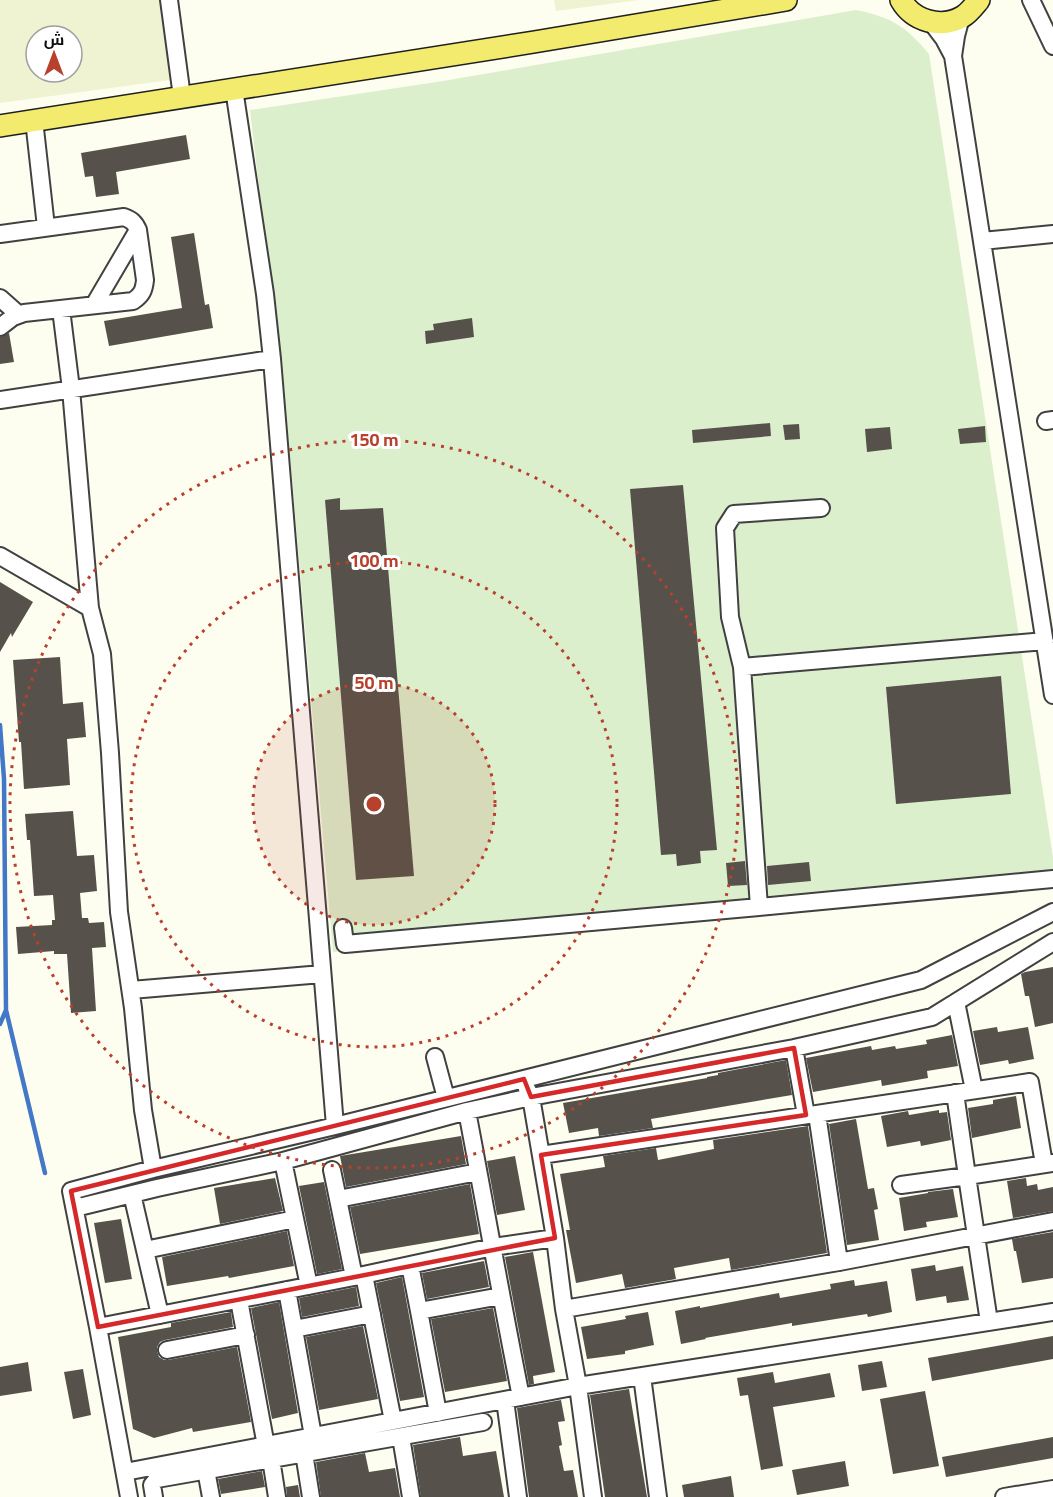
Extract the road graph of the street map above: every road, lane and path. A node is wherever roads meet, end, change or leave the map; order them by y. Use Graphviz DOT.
graph roads {
  1 [pos="169,0"];
  2 [pos="786,0"];
  3 [pos="979,0"];
  4 [pos="1030,0"];
  5 [pos="898,2"];
  6 [pos="961,17"];
  7 [pos="931,22"];
  8 [pos="1053,45"];
  9 [pos="953,57"];
  10 [pos="234,89"];
  11 [pos="182,97"];
  12 [pos="34,120"];
  13 [pos="0,126"];
  14 [pos="46,227"];
  15 [pos="138,230"];
  16 [pos="0,234"];
  17 [pos="1053,234"];
  18 [pos="982,241"];
  19 [pos="0,298"];
  20 [pos="94,305"];
  21 [pos="61,309"];
  22 [pos="18,314"];
  23 [pos="0,327"];
  24 [pos="272,359"];
  25 [pos="71,388"];
  26 [pos="0,400"];
  27 [pos="821,508"];
  28 [pos="0,556"];
  29 [pos="90,608"];
  30 [pos="1045,641"];
  31 [pos="742,667"];
  32 [pos="1053,695"];
  33 [pos="1053,879"];
  34 [pos="759,907"];
  35 [pos="1053,912"];
  36 [pos="343,928"];
  37 [pos="1053,942"];
  38 [pos="322,974"];
  39 [pos="131,990"];
  40 [pos="956,1002"];
  41 [pos="794,1048"];
  42 [pos="435,1057"];
  43 [pos="524,1079"];
  44 [pos="974,1090"];
  45 [pos="955,1093"];
  46 [pos="531,1097"];
  47 [pos="446,1098"];
  48 [pos="467,1111"];
  49 [pos="811,1115"];
  50 [pos="335,1126"];
  51 [pos="541,1155"];
  52 [pos="283,1161"];
  53 [pos="1049,1164"];
  54 [pos="153,1169"];
  55 [pos="332,1170"];
  56 [pos="478,1172"];
  57 [pos="967,1176"];
  58 [pos="901,1185"];
  59 [pos="132,1194"];
  60 [pos="338,1199"];
  61 [pos="75,1208"];
  62 [pos="295,1219"];
  63 [pos="1053,1221"];
  64 [pos="975,1237"];
  65 [pos="555,1238"];
  66 [pos="493,1247"];
  67 [pos="145,1250"];
  68 [pos="839,1262"];
  69 [pos="410,1265"];
  70 [pos="359,1276"];
  71 [pos="309,1286"];
  72 [pos="287,1290"];
  73 [pos="501,1296"];
  74 [pos="239,1300"];
  75 [pos="564,1309"];
  76 [pos="419,1311"];
  77 [pos="1053,1312"];
  78 [pos="372,1314"];
  79 [pos="160,1315"];
  80 [pos="989,1322"];
  81 [pos="98,1327"];
  82 [pos="294,1329"];
  83 [pos="246,1335"];
  84 [pos="167,1350"];
  85 [pos="642,1376"];
  86 [pos="578,1386"];
  87 [pos="513,1399"];
  88 [pos="438,1413"];
  89 [pos="393,1421"];
  90 [pos="483,1422"];
  91 [pos="313,1436"];
  92 [pos="401,1437"];
  93 [pos="268,1452"];
  94 [pos="304,1453"];
  95 [pos="207,1470"];
  96 [pos="125,1472"];
  97 [pos="1053,1489"];
  98 [pos="129,1497"];
  99 [pos="154,1497"];
  100 [pos="211,1497"];
  101 [pos="278,1497"];
  102 [pos="311,1497"];
  103 [pos="411,1497"];
  104 [pos="518,1497"];
  105 [pos="592,1497"];
  106 [pos="658,1497"];
  107 [pos="1004,1497"];
  1 -- 11 [label="street"];
  2 -- 10 [label="main road"];
  3 -- 6 [label="main road"];
  4 -- 8 [label="street"];
  5 -- 7 [label="main road"];
  6 -- 7 [label="main road"];
  6 -- 9 [label="street"];
  7 -- 9 [label="street"];
  9 -- 18 [label="street"];
  10 -- 11 [label="main road"];
  10 -- 24 [label="street"];
  11 -- 12 [label="main road"];
  12 -- 13 [label="main road"];
  12 -- 14 [label="street"];
  14 -- 15 [label="street"];
  14 -- 16 [label="street"];
  15 -- 20 [label="street"];
  15 -- 20 [label="street"];
  17 -- 18 [label="street"];
  18 -- 30 [label="street"];
  19 -- 22 [label="street"];
  20 -- 21 [label="street"];
  21 -- 22 [label="street"];
  21 -- 25 [label="street"];
  22 -- 23 [label="street"];
  24 -- 25 [label="street"];
  24 -- 38 [label="street"];
  25 -- 26 [label="street"];
  25 -- 29 [label="street"];
  27 -- 31 [label="street"];
  28 -- 29 [label="street"];
  29 -- 39 [label="street"];
  30 -- 31 [label="street"];
  30 -- 32 [label="street"];
  31 -- 34 [label="street"];
  33 -- 34 [label="street"];
  34 -- 36 [label="street"];
  35 -- 43 [label="street"];
  37 -- 40 [label="street"];
  38 -- 39 [label="street"];
  38 -- 50 [label="street"];
  39 -- 54 [label="street"];
  40 -- 41 [label="street"];
  40 -- 44 [label="street"];
  41 -- 46 [label="street"];
  41 -- 49 [label="street"];
  42 -- 47 [label="street"];
  43 -- 46 [label="street"];
  43 -- 47 [label="street"];
  44 -- 45 [label="street"];
  44 -- 53 [label="street"];
  45 -- 49 [label="street"];
  45 -- 57 [label="street"];
  46 -- 48 [label="street"];
  46 -- 51 [label="street"];
  47 -- 50 [label="street"];
  48 -- 52 [label="street"];
  48 -- 56 [label="street"];
  49 -- 51 [label="street"];
  49 -- 68 [label="street"];
  50 -- 54 [label="street"];
  51 -- 65 [label="street"];
  52 -- 59 [label="street"];
  52 -- 62 [label="street"];
  53 -- 57 [label="street"];
  54 -- 61 [label="street"];
  55 -- 60 [label="street"];
  56 -- 60 [label="street"];
  56 -- 66 [label="street"];
  57 -- 58 [label="street"];
  57 -- 64 [label="street"];
  59 -- 61 [label="street"];
  59 -- 67 [label="street"];
  60 -- 70 [label="street"];
  61 -- 81 [label="street"];
  62 -- 67 [label="street"];
  62 -- 71 [label="street"];
  63 -- 64 [label="street"];
  64 -- 68 [label="street"];
  64 -- 80 [label="street"];
  65 -- 66 [label="street"];
  65 -- 75 [label="street"];
  66 -- 69 [label="street"];
  66 -- 73 [label="street"];
  67 -- 79 [label="street"];
  68 -- 75 [label="street"];
  69 -- 70 [label="street"];
  69 -- 76 [label="street"];
  70 -- 71 [label="street"];
  70 -- 78 [label="street"];
  71 -- 72 [label="street"];
  72 -- 74 [label="street"];
  72 -- 82 [label="street"];
  73 -- 76 [label="street"];
  73 -- 87 [label="street"];
  74 -- 79 [label="street"];
  74 -- 83 [label="street"];
  75 -- 86 [label="street"];
  76 -- 88 [label="street"];
  77 -- 80 [label="street"];
  78 -- 82 [label="street"];
  78 -- 89 [label="street"];
  79 -- 81 [label="street"];
  80 -- 85 [label="street"];
  81 -- 96 [label="street"];
  82 -- 91 [label="street"];
  83 -- 84 [label="street"];
  83 -- 93 [label="street"];
  85 -- 86 [label="street"];
  85 -- 106 [label="street"];
  86 -- 87 [label="street"];
  86 -- 105 [label="street"];
  87 -- 88 [label="street"];
  87 -- 104 [label="street"];
  88 -- 89 [label="street"];
  89 -- 91 [label="street"];
  90 -- 92 [label="street"];
  91 -- 93 [label="street"];
  92 -- 94 [label="street"];
  92 -- 103 [label="street"];
  93 -- 94 [label="street"];
  93 -- 95 [label="street"];
  93 -- 96 [label="street"];
  93 -- 101 [label="street"];
  94 -- 102 [label="street"];
  95 -- 99 [label="street"];
  95 -- 100 [label="street"];
  96 -- 98 [label="street"];
  97 -- 107 [label="street"];
}
